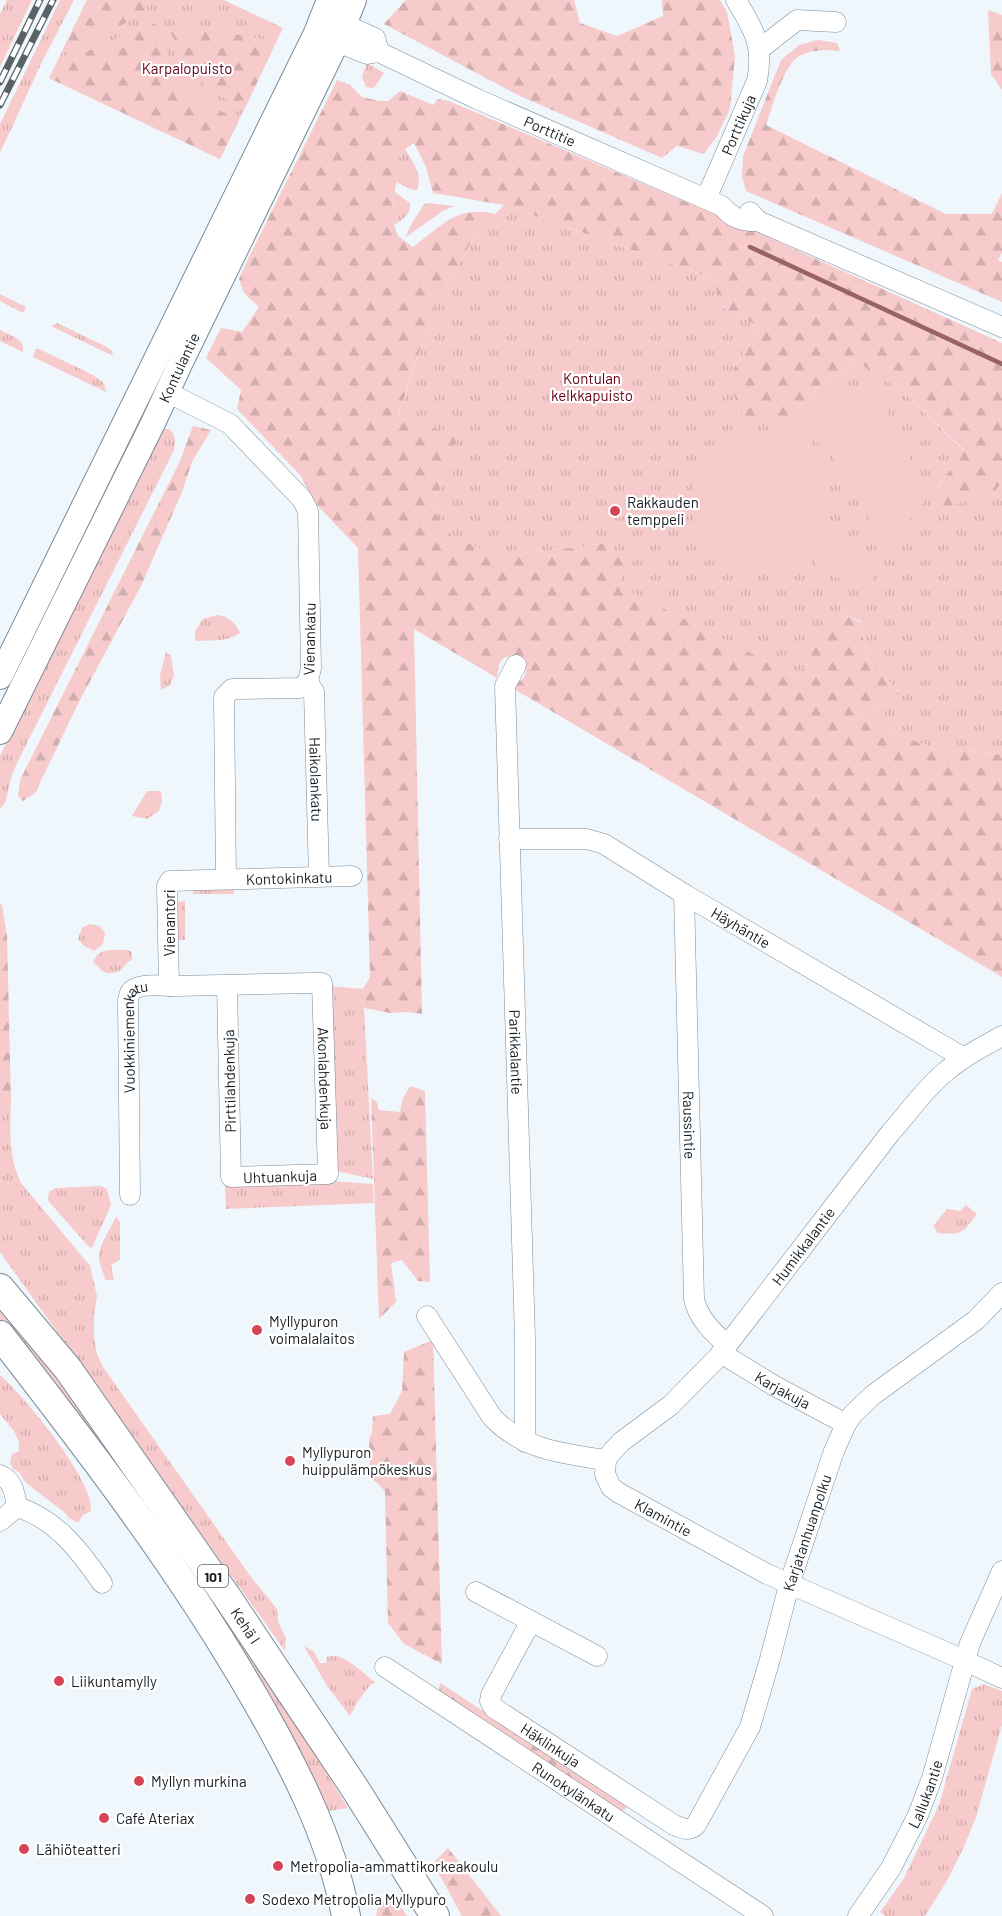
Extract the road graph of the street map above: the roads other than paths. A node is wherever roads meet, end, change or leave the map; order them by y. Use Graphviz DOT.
graph roads {
  1 [pos="354,0"];
  2 [pos="736,0"];
  3 [pos="836,22"];
  4 [pos="330,23"];
  5 [pos="760,49"];
  6 [pos="714,202"];
  7 [pos="1002,327"];
  8 [pos="167,392"];
  9 [pos="516,664"];
  10 [pos="0,678"];
  11 [pos="308,682"];
  12 [pos="0,732"];
  13 [pos="509,839"];
  14 [pos="319,876"];
  15 [pos="352,876"];
  16 [pos="226,879"];
  17 [pos="684,894"];
  18 [pos="322,983"];
  19 [pos="227,985"];
  20 [pos="169,986"];
  21 [pos="1002,1036"];
  22 [pos="964,1058"];
  23 [pos="328,1174"];
  24 [pos="231,1177"];
  25 [pos="130,1195"];
  26 [pos="0,1269"];
  27 [pos="0,1288"];
  28 [pos="1002,1293"];
  29 [pos="427,1316"];
  30 [pos="0,1335"];
  31 [pos="724,1349"];
  32 [pos="0,1366"];
  33 [pos="68,1369"];
  34 [pos="56,1407"];
  35 [pos="846,1424"];
  36 [pos="525,1442"];
  37 [pos="606,1460"];
  38 [pos="0,1475"];
  39 [pos="17,1507"];
  40 [pos="0,1521"];
  41 [pos="1002,1571"];
  42 [pos="102,1583"];
  43 [pos="789,1585"];
  44 [pos="476,1592"];
  45 [pos="531,1621"];
  46 [pos="597,1656"];
  47 [pos="965,1661"];
  48 [pos="385,1667"];
  49 [pos="1002,1678"];
  50 [pos="692,1829"];
  51 [pos="346,1916"];
  52 [pos="435,1916"];
  53 [pos="763,1916"];
  54 [pos="858,1916"];
  1 -- 4 [label="main road, Kontulantie"];
  2 -- 5 [label="street, Porttikuja"];
  3 -- 5 [label="street"];
  4 -- 6 [label="street, Porttitie"];
  4 -- 8 [label="main road, Kontulantie"];
  4 -- 10 [label="main road, Kontulantie"];
  5 -- 6 [label="street, Porttikuja"];
  6 -- 7 [label="street, Porttitie"];
  8 -- 11 [label="street, Vienankatu"];
  8 -- 12 [label="main road, Kontulantie"];
  9 -- 13 [label="street, Parikkalantie"];
  11 -- 14 [label="street, Haikolankatu"];
  11 -- 16 [label="street, Vienankatu"];
  13 -- 17 [label="street, Häyhäntie"];
  13 -- 36 [label="street, Parikkalantie"];
  14 -- 15 [label="street, Kontokinkatu"];
  14 -- 16 [label="street, Kontokinkatu"];
  16 -- 20 [label="street, Vienantori"];
  17 -- 22 [label="street, Häyhäntie"];
  17 -- 31 [label="street, Raussintie"];
  18 -- 19 [label="street, Vuokkiniemenkatu"];
  18 -- 23 [label="street, Akonlahdenkuja"];
  19 -- 20 [label="street, Vuokkiniemenkatu"];
  19 -- 24 [label="street, Pirttilahdenkuja"];
  20 -- 25 [label="street, Vuokkiniemenkatu"];
  21 -- 22 [label="street, Humikkalantie"];
  22 -- 31 [label="street, Humikkalantie"];
  23 -- 24 [label="street, Uhtuankuja"];
  26 -- 33 [label="highway"];
  27 -- 33 [label="highway, Kehä I / 101"];
  28 -- 35 [label="street, Karjatanhuanpolku"];
  29 -- 36 [label="street"];
  30 -- 34 [label="highway, Kehä I / 101"];
  31 -- 35 [label="street, Karjakuja"];
  31 -- 37 [label="street, Humikkalantie"];
  32 -- 34 [label="highway"];
  33 -- 52 [label="highway, Kehä I / 101"];
  34 -- 51 [label="highway, Kehä I / 101"];
  35 -- 43 [label="street, Karjatanhuanpolku"];
  36 -- 37 [label="street"];
  37 -- 43 [label="street, Klamintie"];
  38 -- 39 [label="street"];
  39 -- 40 [label="street"];
  39 -- 42 [label="street"];
  41 -- 47 [label="street, Lallukantie"];
  43 -- 47 [label="street, Klamintie"];
  43 -- 50 [label="street, Karjatanhuanpolku"];
  44 -- 45 [label="street"];
  45 -- 46 [label="street"];
  45 -- 50 [label="street, Häklinkuja"];
  47 -- 49 [label="street, Klamintie"];
  47 -- 54 [label="street, Lallukantie"];
  48 -- 53 [label="street, Runokylänkatu"];
}
